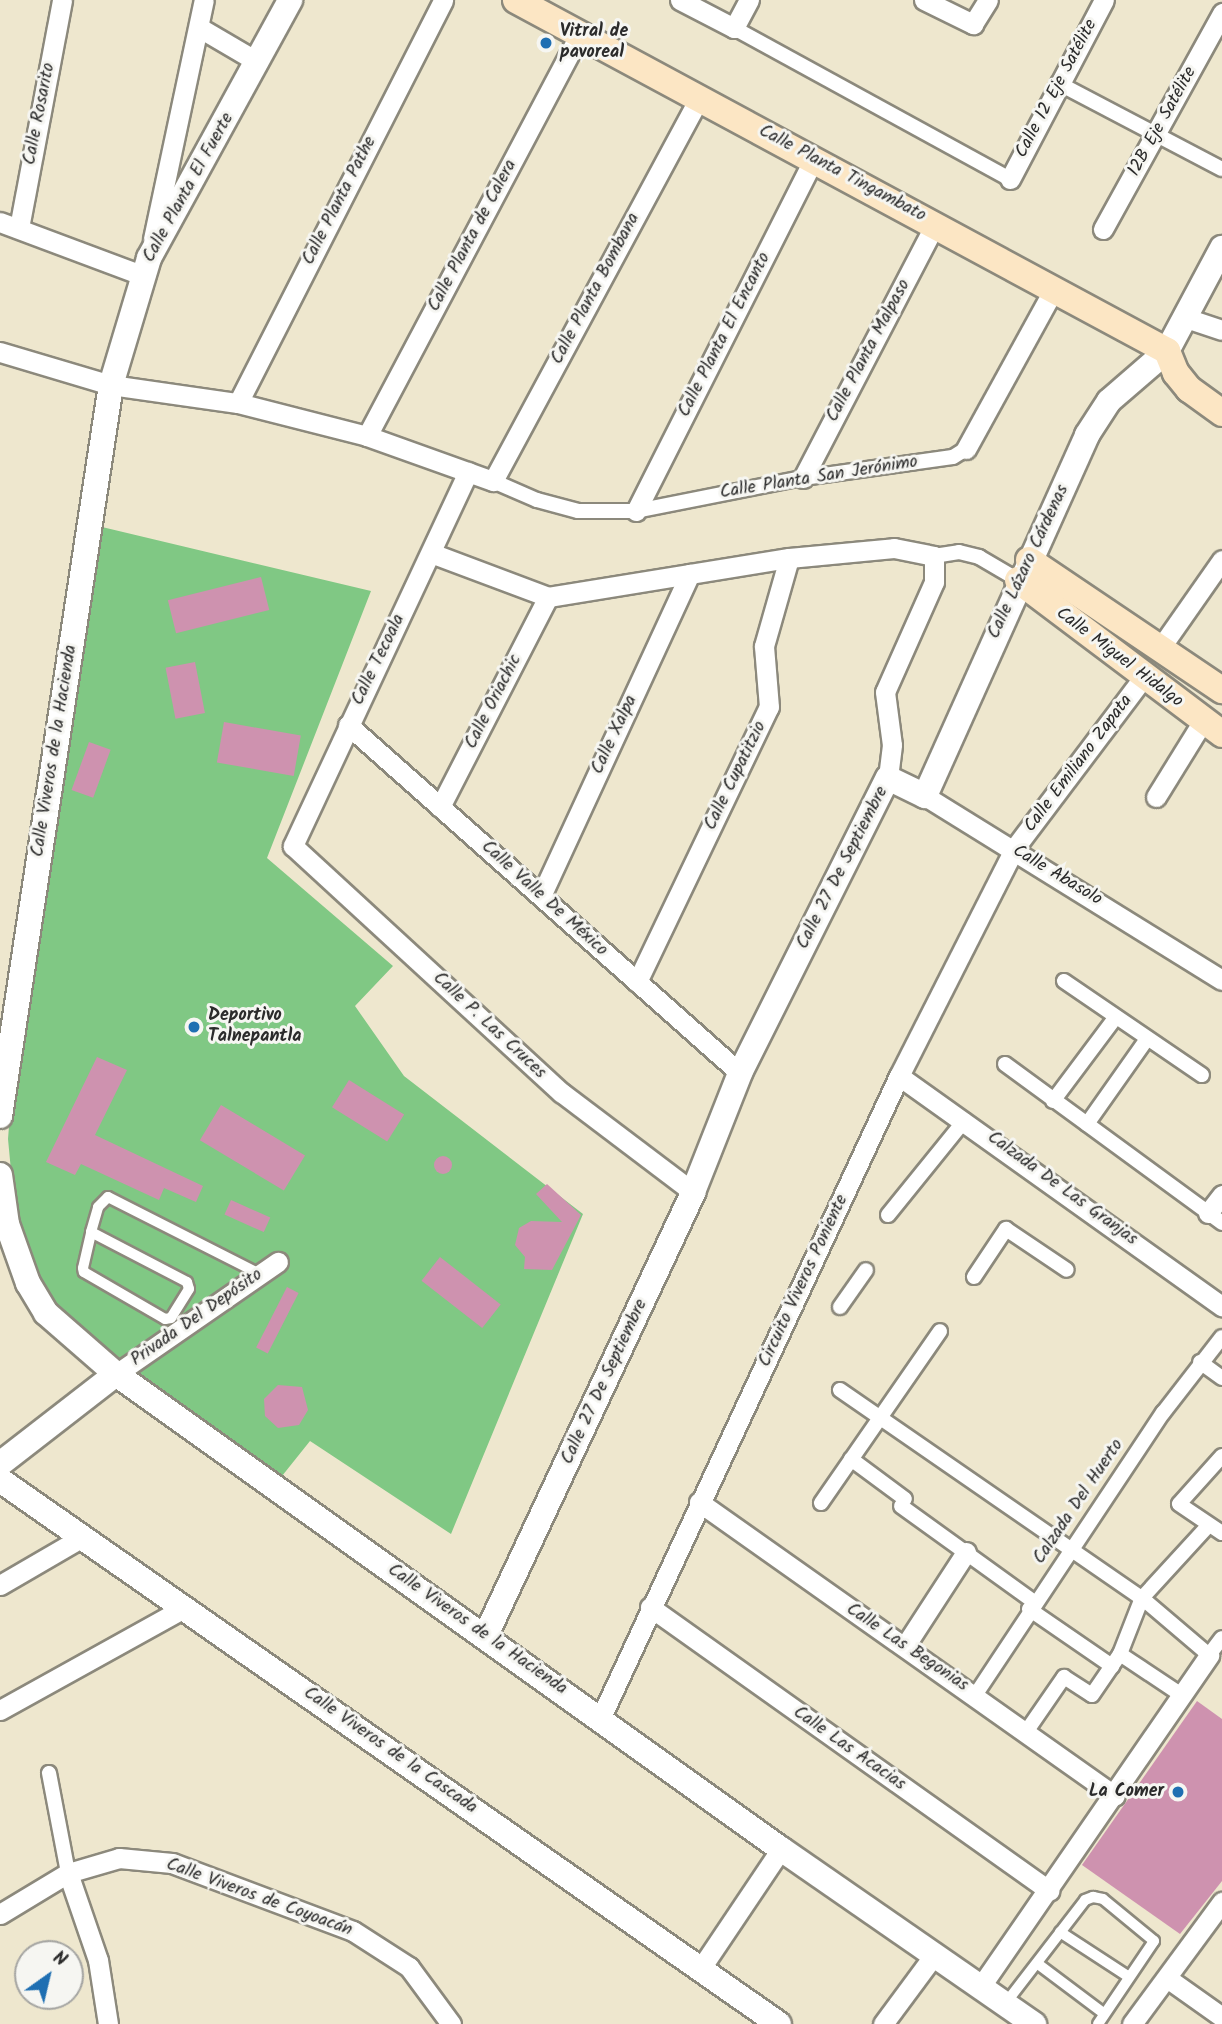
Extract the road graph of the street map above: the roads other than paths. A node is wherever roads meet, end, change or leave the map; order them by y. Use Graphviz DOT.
graph roads {
  1 [pos="62,0"];
  2 [pos="204,0"];
  3 [pos="290,0"];
  4 [pos="443,0"];
  5 [pos="516,0"];
  6 [pos="680,0"];
  7 [pos="749,0"];
  8 [pos="924,0"];
  9 [pos="988,0"];
  10 [pos="1104,0"];
  11 [pos="1222,13"];
  12 [pos="200,28"];
  13 [pos="734,28"];
  14 [pos="579,36"];
  15 [pos="258,62"];
  16 [pos="1058,83"];
  17 [pos="699,98"];
  18 [pos="1158,133"];
  19 [pos="814,159"];
  20 [pos="1222,169"];
  21 [pos="1010,179"];
  22 [pos="935,224"];
  23 [pos="9,225"];
  24 [pos="1103,229"];
  25 [pos="1222,248"];
  26 [pos="145,266"];
  27 [pos="1054,289"];
  28 [pos="1183,317"];
  29 [pos="1222,330"];
  30 [pos="1167,351"];
  31 [pos="0,352"];
  32 [pos="111,385"];
  33 [pos="238,402"];
  34 [pos="1222,413"];
  35 [pos="367,436"];
  36 [pos="966,449"];
  37 [pos="468,472"];
  38 [pos="803,478"];
  39 [pos="493,481"];
  40 [pos="636,511"];
  41 [pos="431,553"];
  42 [pos="934,556"];
  43 [pos="789,558"];
  44 [pos="1222,561"];
  45 [pos="1024,570"];
  46 [pos="690,574"];
  47 [pos="548,597"];
  48 [pos="1161,647"];
  49 [pos="1143,678"];
  50 [pos="1222,690"];
  51 [pos="348,725"];
  52 [pos="1212,727"];
  53 [pos="888,778"];
  54 [pos="925,796"];
  55 [pos="1156,797"];
  56 [pos="440,807"];
  57 [pos="295,848"];
  58 [pos="1014,849"];
  59 [pos="541,896"];
  60 [pos="1222,980"];
  61 [pos="1064,981"];
  62 [pos="637,982"];
  63 [pos="1115,1018"];
  64 [pos="1147,1039"];
  65 [pos="1005,1064"];
  66 [pos="740,1073"];
  67 [pos="1202,1075"];
  68 [pos="899,1076"];
  69 [pos="1054,1101"];
  70 [pos="0,1116"];
  71 [pos="965,1120"];
  72 [pos="1087,1124"];
  73 [pos="0,1175"];
  74 [pos="693,1192"];
  75 [pos="1222,1195"];
  76 [pos="888,1215"];
  77 [pos="1215,1218"];
  78 [pos="91,1232"];
  79 [pos="278,1262"];
  80 [pos="866,1270"];
  81 [pos="1067,1270"];
  82 [pos="260,1275"];
  83 [pos="974,1277"];
  84 [pos="1222,1306"];
  85 [pos="840,1307"];
  86 [pos="940,1331"];
  87 [pos="1222,1337"];
  88 [pos="1200,1362"];
  89 [pos="116,1374"];
  90 [pos="1222,1378"];
  91 [pos="840,1390"];
  92 [pos="879,1418"];
  93 [pos="1222,1456"];
  94 [pos="851,1459"];
  95 [pos="0,1464"];
  96 [pos="0,1480"];
  97 [pos="699,1502"];
  98 [pos="821,1503"];
  99 [pos="1209,1525"];
  100 [pos="1222,1533"];
  101 [pos="79,1539"];
  102 [pos="1069,1550"];
  103 [pos="966,1552"];
  104 [pos="0,1585"];
  105 [pos="1142,1598"];
  106 [pos="1032,1605"];
  107 [pos="650,1607"];
  108 [pos="182,1609"];
  109 [pos="485,1637"];
  110 [pos="1222,1638"];
  111 [pos="905,1646"];
  112 [pos="1209,1655"];
  113 [pos="1116,1660"];
  114 [pos="976,1694"];
  115 [pos="1183,1696"];
  116 [pos="0,1710"];
  117 [pos="601,1717"];
  118 [pos="1026,1732"];
  119 [pos="49,1773"];
  120 [pos="1115,1796"];
  121 [pos="781,1849"];
  122 [pos="68,1873"];
  123 [pos="1049,1891"];
  124 [pos="1222,1902"];
  125 [pos="0,1914"];
  126 [pos="1060,1932"];
  127 [pos="933,1955"];
  128 [pos="1038,1964"];
  129 [pos="701,1968"];
  130 [pos="1129,1977"];
  131 [pos="1167,1978"];
  132 [pos="981,1986"];
  133 [pos="1005,2004"];
  134 [pos="1102,2012"];
  135 [pos="1222,2017"];
  136 [pos="1028,2022"];
  137 [pos="108,2024"];
  138 [pos="451,2024"];
  139 [pos="779,2024"];
  140 [pos="883,2024"];
  141 [pos="1098,2024"];
  142 [pos="1132,2024"];
  1 -- 23 [label="street, Calle Rosarito"];
  2 -- 12 [label="street"];
  3 -- 15 [label="street, Calle Planta El Fuerte"];
  4 -- 33 [label="street, Calle Planta Pathe"];
  5 -- 14 [label="main road, Calle Planta Tingambato"];
  6 -- 13 [label="street"];
  7 -- 13 [label="street"];
  8 -- 9 [label="street"];
  10 -- 16 [label="street, Calle 12 Eje Satélite"];
  11 -- 18 [label="street, 12B Eje Satélite"];
  12 -- 15 [label="street"];
  12 -- 26 [label="street"];
  13 -- 21 [label="street"];
  14 -- 17 [label="main road, Calle Planta Tingambato"];
  14 -- 35 [label="street, Calle Planta de Calera"];
  15 -- 26 [label="street, Calle Planta El Fuerte"];
  16 -- 18 [label="street"];
  16 -- 21 [label="street, Calle 12 Eje Satélite"];
  17 -- 19 [label="main road, Calle Planta Tingambato"];
  17 -- 39 [label="street, Calle Planta Bombana"];
  18 -- 20 [label="street"];
  18 -- 24 [label="street, 12B Eje Satélite"];
  19 -- 22 [label="main road, Calle Planta Tingambato"];
  19 -- 40 [label="street, Calle Planta El Encanto"];
  22 -- 27 [label="main road, Calle Planta Tingambato"];
  22 -- 38 [label="street, Calle Planta Malpaso"];
  23 -- 26 [label="street"];
  25 -- 28 [label="street"];
  26 -- 32 [label="street, Calle Planta El Fuerte"];
  27 -- 30 [label="main road, Calle Planta Tingambato"];
  27 -- 36 [label="street, Calle Planta San Jerónimo"];
  28 -- 29 [label="street"];
  28 -- 30 [label="street"];
  30 -- 34 [label="main road"];
  30 -- 45 [label="street, Calle Lázaro Cárdenas"];
  31 -- 32 [label="street"];
  32 -- 33 [label="street"];
  32 -- 70 [label="street, Calle Viveros de la Hacienda"];
  33 -- 35 [label="street"];
  35 -- 37 [label="street"];
  36 -- 38 [label="street, Calle Planta San Jerónimo"];
  37 -- 39 [label="street"];
  37 -- 41 [label="street, Calle Tecoala"];
  38 -- 40 [label="street, Calle Planta San Jerónimo"];
  39 -- 40 [label="street, Calle Planta San Jerónimo"];
  41 -- 47 [label="street"];
  41 -- 51 [label="street, Calle Tecoala"];
  42 -- 43 [label="street"];
  42 -- 45 [label="street"];
  42 -- 53 [label="street, Calle 27 De Septiembre"];
  43 -- 46 [label="street"];
  43 -- 62 [label="street, Calle Cupatitzio"];
  44 -- 48 [label="street"];
  45 -- 48 [label="main road, Calle Miguel Hidalgo"];
  45 -- 49 [label="main road, Calle Miguel Hidalgo"];
  45 -- 54 [label="street, Calle Lázaro Cárdenas"];
  46 -- 47 [label="street"];
  46 -- 59 [label="street, Calle Xalpa"];
  47 -- 56 [label="street, Calle Oriachic"];
  48 -- 50 [label="main road, Calle Miguel Hidalgo"];
  49 -- 52 [label="main road, Calle Miguel Hidalgo"];
  49 -- 58 [label="street, Calle Emiliano Zapata"];
  51 -- 56 [label="street, Calle Valle De México"];
  51 -- 57 [label="street, Calle Tecoala"];
  52 -- 55 [label="street"];
  53 -- 54 [label="street, Calle Abasolo"];
  53 -- 66 [label="street, Calle 27 De Septiembre"];
  54 -- 58 [label="street, Calle Abasolo"];
  56 -- 59 [label="street, Calle Valle De México"];
  57 -- 74 [label="street, Calle P. Las Cruces"];
  58 -- 60 [label="street, Calle Abasolo"];
  58 -- 68 [label="street, Circuito Viveros Poniente"];
  59 -- 62 [label="street, Calle Valle De México"];
  61 -- 63 [label="street"];
  62 -- 66 [label="street, Calle Valle De México"];
  63 -- 64 [label="street"];
  63 -- 69 [label="street"];
  64 -- 67 [label="street"];
  64 -- 72 [label="street"];
  65 -- 69 [label="street"];
  66 -- 74 [label="street, Calle 27 De Septiembre"];
  68 -- 71 [label="street, Calzada De Las Granjas"];
  68 -- 97 [label="street, Circuito Viveros Poniente"];
  69 -- 72 [label="street"];
  71 -- 76 [label="street"];
  71 -- 84 [label="street, Calzada De Las Granjas"];
  72 -- 77 [label="street"];
  73 -- 89 [label="street, Calle Viveros de la Hacienda"];
  74 -- 109 [label="street, Calle 27 De Septiembre"];
  75 -- 77 [label="street"];
  78 -- 78 [label="lane"];
  78 -- 82 [label="lane"];
  79 -- 82 [label="street, Privada Del Depósito"];
  80 -- 85 [label="street"];
  81 -- 83 [label="street"];
  82 -- 89 [label="street, Privada Del Depósito"];
  86 -- 92 [label="street"];
  87 -- 88 [label="street, Calzada Del Huerto"];
  88 -- 90 [label="street"];
  88 -- 102 [label="street, Calzada Del Huerto"];
  89 -- 95 [label="street"];
  89 -- 109 [label="street, Calle Viveros de la Hacienda"];
  91 -- 92 [label="street"];
  92 -- 94 [label="street"];
  92 -- 102 [label="street"];
  93 -- 99 [label="street"];
  94 -- 98 [label="street"];
  94 -- 103 [label="street"];
  96 -- 101 [label="street, Calle Viveros de la Cascada"];
  97 -- 107 [label="street, Circuito Viveros Poniente"];
  97 -- 111 [label="street, Calle Las Begonias"];
  99 -- 100 [label="street"];
  99 -- 105 [label="street"];
  101 -- 104 [label="street"];
  101 -- 108 [label="street, Calle Viveros de la Cascada"];
  102 -- 105 [label="street"];
  102 -- 106 [label="street, Calzada Del Huerto"];
  103 -- 106 [label="street"];
  103 -- 111 [label="street"];
  105 -- 112 [label="street"];
  105 -- 113 [label="street"];
  106 -- 113 [label="street"];
  106 -- 114 [label="street, Calzada Del Huerto"];
  107 -- 117 [label="street, Circuito Viveros Poniente"];
  107 -- 123 [label="street, Calle Las Acacias"];
  108 -- 116 [label="street"];
  108 -- 129 [label="street, Calle Viveros de la Cascada"];
  109 -- 117 [label="street, Calle Viveros de la Hacienda"];
  110 -- 112 [label="street"];
  111 -- 114 [label="street, Calle Las Begonias"];
  112 -- 115 [label="street"];
  113 -- 115 [label="street"];
  113 -- 118 [label="street"];
  114 -- 118 [label="street, Calle Las Begonias"];
  115 -- 120 [label="street"];
  117 -- 121 [label="street, Calle Viveros de la Hacienda"];
  118 -- 120 [label="street, Calle Las Begonias"];
  119 -- 122 [label="street"];
  120 -- 123 [label="street"];
  121 -- 127 [label="street, Calle Viveros de la Hacienda"];
  121 -- 129 [label="street"];
  122 -- 125 [label="street, Calle Viveros de Coyoacán"];
  122 -- 137 [label="street"];
  122 -- 138 [label="street, Calle Viveros de Coyoacán"];
  123 -- 132 [label="street"];
  124 -- 131 [label="street"];
  126 -- 128 [label="lane"];
  126 -- 130 [label="lane"];
  126 -- 130 [label="lane"];
  127 -- 132 [label="street, Calle Viveros de la Hacienda"];
  127 -- 140 [label="street"];
  128 -- 133 [label="lane"];
  128 -- 134 [label="lane"];
  129 -- 139 [label="street, Calle Viveros de la Cascada"];
  130 -- 134 [label="lane"];
  131 -- 135 [label="street"];
  131 -- 142 [label="street"];
  132 -- 133 [label="street, Calle Viveros de la Hacienda"];
  133 -- 136 [label="street, Calle Viveros de la Hacienda"];
  134 -- 141 [label="lane"];
}
